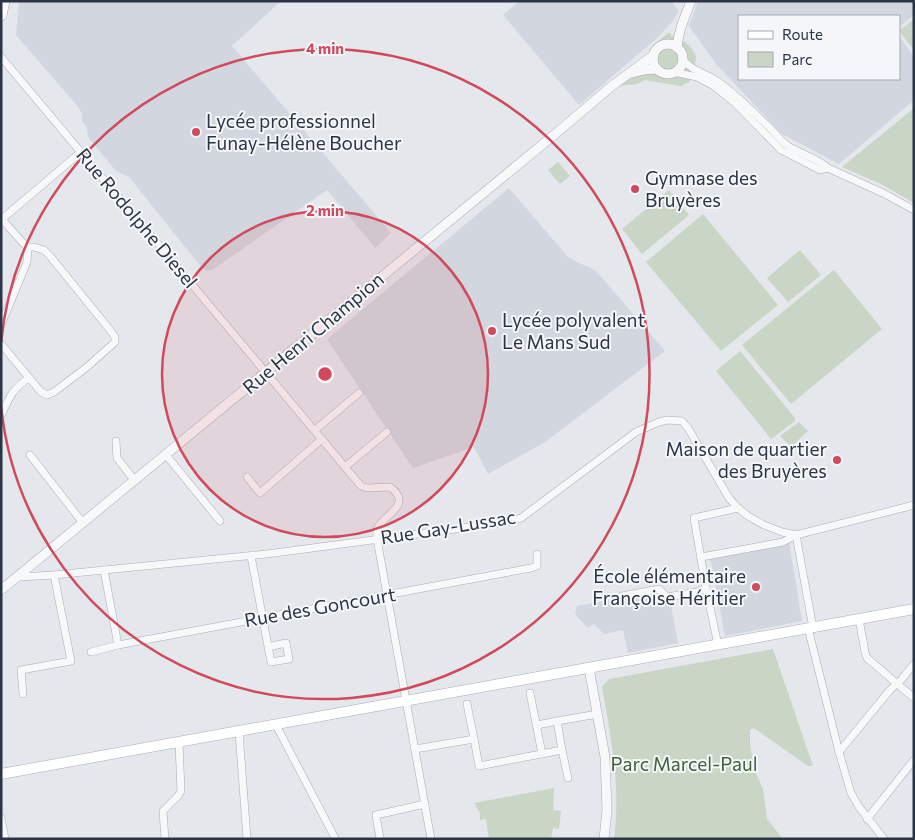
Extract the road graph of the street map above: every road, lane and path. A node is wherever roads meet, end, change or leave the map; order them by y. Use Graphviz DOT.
graph roads {
  1 [pos="4,1"];
  2 [pos="691,1"];
  3 [pos="1,15"];
  4 [pos="683,20"];
  5 [pos="664,45"];
  6 [pos="677,48"];
  7 [pos="1,50"];
  8 [pos="654,55"];
  9 [pos="1,57"];
  10 [pos="682,58"];
  11 [pos="8,64"];
  12 [pos="657,69"];
  13 [pos="674,72"];
  14 [pos="625,75"];
  15 [pos="81,152"];
  16 [pos="828,168"];
  17 [pos="914,210"];
  18 [pos="1,218"];
  19 [pos="28,247"];
  20 [pos="1,325"];
  21 [pos="1,344"];
  22 [pos="266,372"];
  23 [pos="29,378"];
  24 [pos="359,393"];
  25 [pos="1,416"];
  26 [pos="314,430"];
  27 [pos="387,432"];
  28 [pos="322,439"];
  29 [pos="116,441"];
  30 [pos="30,455"];
  31 [pos="166,455"];
  32 [pos="345,467"];
  33 [pos="247,477"];
  34 [pos="135,480"];
  35 [pos="914,505"];
  36 [pos="738,508"];
  37 [pos="220,522"];
  38 [pos="83,523"];
  39 [pos="796,536"];
  40 [pos="377,539"];
  41 [pos="537,554"];
  42 [pos="251,556"];
  43 [pos="701,557"];
  44 [pos="104,570"];
  45 [pos="54,575"];
  46 [pos="18,577"];
  47 [pos="706,588"];
  48 [pos="1,590"];
  49 [pos="387,595"];
  50 [pos="622,596"];
  51 [pos="914,610"];
  52 [pos="262,618"];
  53 [pos="859,619"];
  54 [pos="810,628"];
  55 [pos="118,645"];
  56 [pos="718,645"];
  57 [pos="268,647"];
  58 [pos="91,652"];
  59 [pos="914,664"];
  60 [pos="589,668"];
  61 [pos="896,684"];
  62 [pos="530,693"];
  63 [pos="23,694"];
  64 [pos="914,698"];
  65 [pos="406,701"];
  66 [pos="467,704"];
  67 [pos="598,714"];
  68 [pos="557,722"];
  69 [pos="276,725"];
  70 [pos="537,725"];
  71 [pos="239,732"];
  72 [pos="474,739"];
  73 [pos="179,743"];
  74 [pos="415,749"];
  75 [pos="562,750"];
  76 [pos="839,752"];
  77 [pos="542,754"];
  78 [pos="914,760"];
  79 [pos="1,774"];
  80 [pos="568,778"];
  81 [pos="425,804"];
  82 [pos="1,818"];
  83 [pos="867,818"];
  84 [pos="334,838"];
  85 [pos="4,839"];
  86 [pos="165,839"];
  87 [pos="247,839"];
  88 [pos="380,839"];
  89 [pos="431,839"];
  90 [pos="604,839"];
  91 [pos="884,839"];
  1 -- 3 [label="main road"];
  2 -- 4 [label="street"];
  4 -- 5 [label="street"];
  4 -- 6 [label="street"];
  5 -- 6 [label="street"];
  5 -- 8 [label="street"];
  6 -- 10 [label="street"];
  7 -- 11 [label="street"];
  8 -- 12 [label="street"];
  8 -- 14 [label="street, Rue Henri Champion"];
  9 -- 11 [label="street"];
  10 -- 13 [label="street"];
  10 -- 16 [label="street"];
  11 -- 15 [label="street, Rue Rodolphe Diesel"];
  12 -- 13 [label="street"];
  12 -- 14 [label="street, Rue Henri Champion"];
  13 -- 16 [label="street"];
  14 -- 22 [label="street, Rue Henri Champion"];
  15 -- 18 [label="street"];
  15 -- 22 [label="street, Rue Rodolphe Diesel"];
  16 -- 17 [label="street"];
  18 -- 19 [label="street"];
  19 -- 20 [label="street"];
  19 -- 23 [label="street"];
  21 -- 23 [label="street"];
  22 -- 26 [label="street, Rue Rodolphe Diesel"];
  22 -- 31 [label="street, Rue Henri Champion"];
  23 -- 25 [label="street"];
  24 -- 26 [label="street"];
  26 -- 28 [label="street, Rue Rodolphe Diesel"];
  27 -- 32 [label="street"];
  28 -- 32 [label="street, Rue Rodolphe Diesel"];
  28 -- 33 [label="street"];
  29 -- 34 [label="street"];
  30 -- 38 [label="street"];
  31 -- 34 [label="street, Rue Henri Champion"];
  31 -- 37 [label="street"];
  32 -- 40 [label="street, Rue Rodolphe Diesel"];
  34 -- 38 [label="street, Rue Henri Champion"];
  35 -- 39 [label="street"];
  36 -- 39 [label="street, Rue Gay-Lussac"];
  36 -- 40 [label="street, Rue Gay-Lussac"];
  36 -- 43 [label="street"];
  38 -- 46 [label="street, Rue Henri Champion"];
  39 -- 43 [label="street"];
  39 -- 54 [label="street"];
  40 -- 42 [label="street, Rue Gay-Lussac"];
  40 -- 49 [label="street"];
  41 -- 49 [label="street, Rue des Goncourt"];
  42 -- 44 [label="street, Rue Gay-Lussac"];
  42 -- 52 [label="street"];
  43 -- 47 [label="street"];
  44 -- 45 [label="street, Rue Gay-Lussac"];
  44 -- 55 [label="street"];
  45 -- 46 [label="street, Rue Gay-Lussac"];
  45 -- 63 [label="street"];
  46 -- 48 [label="street, Rue Henri Champion"];
  47 -- 50 [label="street"];
  47 -- 56 [label="street"];
  49 -- 52 [label="street, Rue des Goncourt"];
  49 -- 65 [label="street"];
  51 -- 53 [label="main road"];
  52 -- 55 [label="street, Rue des Goncourt"];
  52 -- 57 [label="street"];
  53 -- 54 [label="main road"];
  53 -- 61 [label="street"];
  54 -- 56 [label="main road"];
  54 -- 76 [label="street"];
  55 -- 58 [label="street, Rue des Goncourt"];
  56 -- 60 [label="main road"];
  59 -- 61 [label="street"];
  60 -- 65 [label="main road"];
  60 -- 67 [label="street"];
  61 -- 64 [label="street"];
  61 -- 76 [label="street"];
  62 -- 70 [label="street"];
  65 -- 69 [label="main road"];
  65 -- 74 [label="street"];
  66 -- 72 [label="street"];
  67 -- 68 [label="street"];
  67 -- 90 [label="street"];
  68 -- 70 [label="street"];
  68 -- 75 [label="street"];
  69 -- 71 [label="main road"];
  69 -- 84 [label="street"];
  70 -- 77 [label="street"];
  71 -- 73 [label="main road"];
  71 -- 87 [label="street"];
  72 -- 74 [label="street"];
  72 -- 77 [label="street"];
  73 -- 79 [label="main road"];
  73 -- 86 [label="street"];
  74 -- 81 [label="street"];
  75 -- 77 [label="street"];
  75 -- 80 [label="street"];
  76 -- 83 [label="street"];
  78 -- 83 [label="street"];
  81 -- 88 [label="street"];
  81 -- 89 [label="street"];
  82 -- 85 [label="street"];
  83 -- 91 [label="street"];
}
